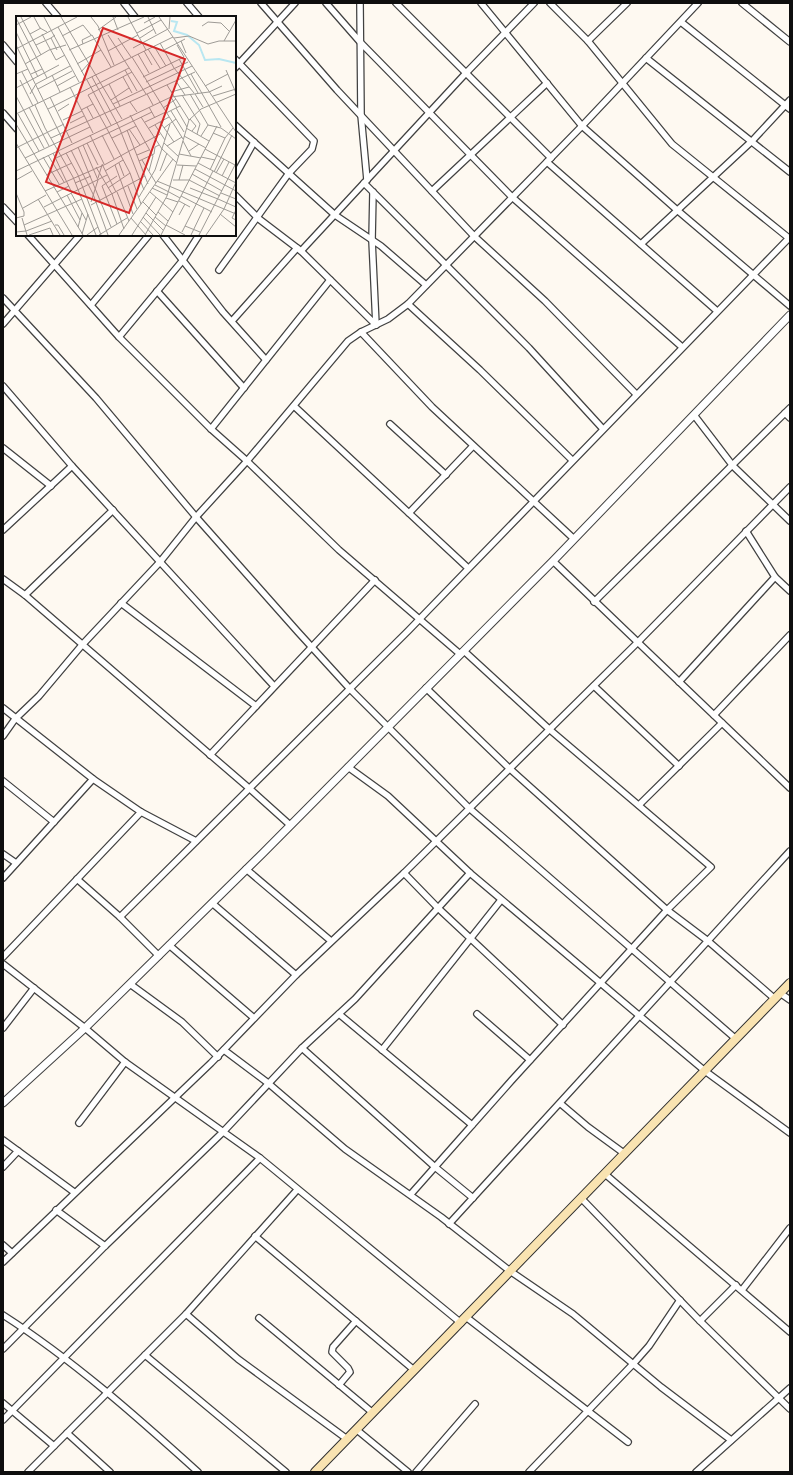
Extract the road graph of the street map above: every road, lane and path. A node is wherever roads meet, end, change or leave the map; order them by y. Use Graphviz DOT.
graph roads {
  1 [pos="46,3"];
  2 [pos="124,3"];
  3 [pos="187,3"];
  4 [pos="261,3"];
  5 [pos="295,3"];
  6 [pos="326,3"];
  7 [pos="360,3"];
  8 [pos="396,3"];
  9 [pos="481,3"];
  10 [pos="534,3"];
  11 [pos="550,3"];
  12 [pos="627,3"];
  13 [pos="698,3"];
  14 [pos="742,3"];
  15 [pos="57,16"];
  16 [pos="134,16"];
  17 [pos="198,16"];
  18 [pos="277,22"];
  19 [pos="681,22"];
  20 [pos="506,33"];
  21 [pos="588,41"];
  22 [pos="790,42"];
  23 [pos="361,43"];
  24 [pos="3,45"];
  25 [pos="646,58"];
  26 [pos="16,61"];
  27 [pos="236,64"];
  28 [pos="466,73"];
  29 [pos="547,83"];
  30 [pos="622,84"];
  31 [pos="790,100"];
  32 [pos="788,107"];
  33 [pos="3,113"];
  34 [pos="428,113"];
  35 [pos="361,115"];
  36 [pos="510,118"];
  37 [pos="236,126"];
  38 [pos="582,126"];
  39 [pos="16,129"];
  40 [pos="752,141"];
  41 [pos="254,142"];
  42 [pos="394,150"];
  43 [pos="471,156"];
  44 [pos="549,160"];
  45 [pos="790,172"];
  46 [pos="289,173"];
  47 [pos="236,174"];
  48 [pos="713,176"];
  49 [pos="366,181"];
  50 [pos="432,191"];
  51 [pos="373,192"];
  52 [pos="236,196"];
  53 [pos="512,197"];
  54 [pos="3,207"];
  55 [pos="677,210"];
  56 [pos="335,215"];
  57 [pos="257,217"];
  58 [pos="16,221"];
  59 [pos="29,236"];
  60 [pos="79,236"];
  61 [pos="148,236"];
  62 [pos="164,236"];
  63 [pos="198,236"];
  64 [pos="474,236"];
  65 [pos="789,239"];
  66 [pos="372,240"];
  67 [pos="641,244"];
  68 [pos="299,250"];
  69 [pos="183,260"];
  70 [pos="55,264"];
  71 [pos="445,266"];
  72 [pos="219,270"];
  73 [pos="753,275"];
  74 [pos="330,280"];
  75 [pos="426,285"];
  76 [pos="157,291"];
  77 [pos="3,298"];
  78 [pos="408,304"];
  79 [pos="91,305"];
  80 [pos="790,306"];
  81 [pos="14,311"];
  82 [pos="717,311"];
  83 [pos="790,315"];
  84 [pos="232,321"];
  85 [pos="3,324"];
  86 [pos="376,325"];
  87 [pos="361,332"];
  88 [pos="119,337"];
  89 [pos="682,347"];
  90 [pos="266,360"];
  91 [pos="3,386"];
  92 [pos="244,388"];
  93 [pos="636,394"];
  94 [pos="294,406"];
  95 [pos="790,408"];
  96 [pos="785,413"];
  97 [pos="694,415"];
  98 [pos="790,418"];
  99 [pos="390,424"];
  100 [pos="211,429"];
  101 [pos="603,429"];
  102 [pos="473,446"];
  103 [pos="3,448"];
  104 [pos="572,460"];
  105 [pos="247,461"];
  106 [pos="72,466"];
  107 [pos="733,466"];
  108 [pos="446,475"];
  109 [pos="51,486"];
  110 [pos="790,487"];
  111 [pos="533,501"];
  112 [pos="772,505"];
  113 [pos="113,510"];
  114 [pos="409,513"];
  115 [pos="196,517"];
  116 [pos="790,521"];
  117 [pos="3,530"];
  118 [pos="746,531"];
  119 [pos="573,538"];
  120 [pos="553,561"];
  121 [pos="160,562"];
  122 [pos="468,568"];
  123 [pos="775,577"];
  124 [pos="3,579"];
  125 [pos="375,580"];
  126 [pos="790,592"];
  127 [pos="25,595"];
  128 [pos="594,602"];
  129 [pos="121,603"];
  130 [pos="420,618"];
  131 [pos="790,635"];
  132 [pos="638,642"];
  133 [pos="82,645"];
  134 [pos="311,646"];
  135 [pos="462,652"];
  136 [pos="679,682"];
  137 [pos="274,686"];
  138 [pos="594,686"];
  139 [pos="350,688"];
  140 [pos="426,688"];
  141 [pos="256,706"];
  142 [pos="3,708"];
  143 [pos="714,715"];
  144 [pos="15,719"];
  145 [pos="722,723"];
  146 [pos="388,726"];
  147 [pos="549,729"];
  148 [pos="3,736"];
  149 [pos="210,755"];
  150 [pos="679,766"];
  151 [pos="348,768"];
  152 [pos="509,768"];
  153 [pos="93,779"];
  154 [pos="3,781"];
  155 [pos="790,788"];
  156 [pos="250,789"];
  157 [pos="639,805"];
  158 [pos="468,808"];
  159 [pos="141,812"];
  160 [pos="54,822"];
  161 [pos="290,825"];
  162 [pos="196,841"];
  163 [pos="435,841"];
  164 [pos="790,851"];
  165 [pos="3,854"];
  166 [pos="16,864"];
  167 [pos="246,869"];
  168 [pos="404,873"];
  169 [pos="470,873"];
  170 [pos="3,878"];
  171 [pos="77,879"];
  172 [pos="501,900"];
  173 [pos="212,903"];
  174 [pos="438,908"];
  175 [pos="667,910"];
  176 [pos="120,917"];
  177 [pos="470,938"];
  178 [pos="332,941"];
  179 [pos="708,941"];
  180 [pos="170,945"];
  181 [pos="633,950"];
  182 [pos="159,956"];
  183 [pos="3,957"];
  184 [pos="3,964"];
  185 [pos="296,975"];
  186 [pos="670,982"];
  187 [pos="790,983"];
  188 [pos="130,984"];
  189 [pos="601,984"];
  190 [pos="34,988"];
  191 [pos="777,996"];
  192 [pos="790,1000"];
  193 [pos="339,1014"];
  194 [pos="477,1014"];
  195 [pos="639,1016"];
  196 [pos="254,1018"];
  197 [pos="563,1025"];
  198 [pos="3,1028"];
  199 [pos="86,1028"];
  200 [pos="736,1039"];
  201 [pos="302,1048"];
  202 [pos="224,1050"];
  203 [pos="382,1050"];
  204 [pos="218,1057"];
  205 [pos="530,1060"];
  206 [pos="125,1062"];
  207 [pos="705,1071"];
  208 [pos="268,1083"];
  209 [pos="174,1097"];
  210 [pos="4,1101"];
  211 [pos="561,1104"];
  212 [pos="79,1123"];
  213 [pos="472,1125"];
  214 [pos="223,1132"];
  215 [pos="790,1133"];
  216 [pos="3,1140"];
  217 [pos="18,1151"];
  218 [pos="625,1154"];
  219 [pos="260,1158"];
  220 [pos="3,1167"];
  221 [pos="435,1167"];
  222 [pos="605,1174"];
  223 [pos="297,1190"];
  224 [pos="74,1192"];
  225 [pos="411,1194"];
  226 [pos="473,1198"];
  227 [pos="581,1198"];
  228 [pos="56,1210"];
  229 [pos="450,1224"];
  230 [pos="790,1228"];
  231 [pos="255,1236"];
  232 [pos="3,1245"];
  233 [pos="105,1246"];
  234 [pos="12,1253"];
  235 [pos="3,1262"];
  236 [pos="510,1271"];
  237 [pos="736,1284"];
  238 [pos="742,1290"];
  239 [pos="680,1300"];
  240 [pos="186,1314"];
  241 [pos="3,1315"];
  242 [pos="259,1318"];
  243 [pos="464,1320"];
  244 [pos="356,1321"];
  245 [pos="700,1321"];
  246 [pos="24,1328"];
  247 [pos="790,1332"];
  248 [pos="3,1349"];
  249 [pos="145,1355"];
  250 [pos="64,1358"];
  251 [pos="634,1363"];
  252 [pos="414,1370"];
  253 [pos="339,1385"];
  254 [pos="790,1388"];
  255 [pos="107,1392"];
  256 [pos="778,1398"];
  257 [pos="3,1402"];
  258 [pos="475,1404"];
  259 [pos="790,1409"];
  260 [pos="13,1410"];
  261 [pos="588,1412"];
  262 [pos="373,1413"];
  263 [pos="3,1420"];
  264 [pos="357,1430"];
  265 [pos="67,1433"];
  266 [pos="347,1440"];
  267 [pos="731,1440"];
  268 [pos="628,1442"];
  269 [pos="54,1446"];
  270 [pos="28,1472"];
  271 [pos="110,1472"];
  272 [pos="198,1472"];
  273 [pos="286,1472"];
  274 [pos="315,1472"];
  275 [pos="408,1472"];
  276 [pos="416,1472"];
  277 [pos="529,1472"];
  278 [pos="696,1472"];
  1 -- 15 [label="street"];
  2 -- 16 [label="street"];
  3 -- 17 [label="street"];
  4 -- 18 [label="street"];
  5 -- 18 [label="street"];
  6 -- 23 [label="street"];
  7 -- 23 [label="street"];
  8 -- 28 [label="street"];
  9 -- 20 [label="street"];
  10 -- 20 [label="street"];
  11 -- 21 [label="street"];
  12 -- 21 [label="street"];
  13 -- 19 [label="street"];
  14 -- 22 [label="street"];
  18 -- 27 [label="street"];
  18 -- 35 [label="street"];
  19 -- 25 [label="street"];
  19 -- 32 [label="street"];
  20 -- 28 [label="street"];
  20 -- 29 [label="street"];
  21 -- 30 [label="street"];
  23 -- 34 [label="street"];
  23 -- 35 [label="street"];
  24 -- 26 [label="street"];
  25 -- 30 [label="street"];
  25 -- 40 [label="street"];
  27 -- 46 [label="street"];
  28 -- 34 [label="street"];
  28 -- 36 [label="street"];
  29 -- 36 [label="street"];
  29 -- 38 [label="street"];
  30 -- 38 [label="street"];
  30 -- 48 [label="street"];
  31 -- 32 [label="street"];
  32 -- 40 [label="street"];
  33 -- 39 [label="street"];
  34 -- 42 [label="street"];
  34 -- 43 [label="street"];
  35 -- 42 [label="street"];
  35 -- 49 [label="street"];
  36 -- 43 [label="street"];
  36 -- 44 [label="street"];
  37 -- 41 [label="street"];
  38 -- 44 [label="street"];
  38 -- 55 [label="street"];
  40 -- 45 [label="street"];
  40 -- 48 [label="street"];
  41 -- 46 [label="street"];
  41 -- 47 [label="street"];
  42 -- 49 [label="street"];
  42 -- 50 [label="street"];
  43 -- 50 [label="street"];
  43 -- 53 [label="street"];
  44 -- 53 [label="street"];
  44 -- 67 [label="street"];
  46 -- 56 [label="street"];
  46 -- 57 [label="street"];
  48 -- 55 [label="street"];
  48 -- 65 [label="street"];
  49 -- 51 [label="street"];
  49 -- 56 [label="street"];
  50 -- 64 [label="street"];
  51 -- 66 [label="street"];
  51 -- 71 [label="street"];
  52 -- 57 [label="street"];
  53 -- 64 [label="street"];
  53 -- 89 [label="street"];
  54 -- 58 [label="street"];
  55 -- 67 [label="street"];
  55 -- 73 [label="street"];
  56 -- 66 [label="street"];
  56 -- 68 [label="street"];
  57 -- 68 [label="street"];
  57 -- 72 [label="street"];
  59 -- 70 [label="street"];
  60 -- 70 [label="street"];
  61 -- 79 [label="street"];
  62 -- 69 [label="street"];
  63 -- 69 [label="street"];
  64 -- 71 [label="street"];
  64 -- 93 [label="street"];
  65 -- 73 [label="street"];
  66 -- 75 [label="street"];
  66 -- 86 [label="street"];
  67 -- 82 [label="street"];
  68 -- 74 [label="street"];
  68 -- 84 [label="street"];
  69 -- 76 [label="street"];
  69 -- 84 [label="street"];
  70 -- 79 [label="street"];
  70 -- 81 [label="street"];
  71 -- 75 [label="street"];
  71 -- 101 [label="street"];
  73 -- 80 [label="street"];
  73 -- 82 [label="street"];
  74 -- 86 [label="street"];
  74 -- 90 [label="street"];
  75 -- 78 [label="street"];
  76 -- 88 [label="street"];
  76 -- 92 [label="street"];
  77 -- 81 [label="street"];
  78 -- 86 [label="street"];
  78 -- 104 [label="street"];
  79 -- 88 [label="street"];
  81 -- 85 [label="street"];
  81 -- 115 [label="street"];
  82 -- 89 [label="street"];
  83 -- 97 [label="street"];
  84 -- 90 [label="street"];
  86 -- 87 [label="street"];
  87 -- 94 [label="street"];
  87 -- 102 [label="street"];
  88 -- 100 [label="street"];
  89 -- 93 [label="street"];
  90 -- 92 [label="street"];
  91 -- 106 [label="street"];
  92 -- 100 [label="street"];
  93 -- 101 [label="street"];
  94 -- 105 [label="street"];
  94 -- 114 [label="street"];
  95 -- 96 [label="street"];
  96 -- 98 [label="street"];
  96 -- 107 [label="street"];
  97 -- 107 [label="street"];
  97 -- 119 [label="street"];
  99 -- 108 [label="street"];
  100 -- 105 [label="street"];
  101 -- 104 [label="street"];
  102 -- 108 [label="street"];
  102 -- 111 [label="street"];
  103 -- 109 [label="street"];
  104 -- 111 [label="street"];
  105 -- 115 [label="street"];
  105 -- 125 [label="street"];
  106 -- 109 [label="street"];
  106 -- 113 [label="street"];
  107 -- 112 [label="street"];
  107 -- 128 [label="street"];
  108 -- 114 [label="street"];
  109 -- 117 [label="street"];
  110 -- 112 [label="street"];
  111 -- 119 [label="street"];
  111 -- 122 [label="street"];
  112 -- 116 [label="street"];
  112 -- 118 [label="street"];
  113 -- 121 [label="street"];
  113 -- 127 [label="street"];
  114 -- 122 [label="street"];
  115 -- 121 [label="street"];
  115 -- 134 [label="street"];
  118 -- 123 [label="street"];
  118 -- 132 [label="street"];
  119 -- 120 [label="street"];
  120 -- 128 [label="street"];
  120 -- 135 [label="street"];
  121 -- 129 [label="street"];
  121 -- 137 [label="street"];
  122 -- 130 [label="street"];
  123 -- 126 [label="street"];
  123 -- 136 [label="street"];
  124 -- 127 [label="street"];
  125 -- 130 [label="street"];
  125 -- 134 [label="street"];
  127 -- 133 [label="street"];
  128 -- 132 [label="street"];
  129 -- 133 [label="street"];
  129 -- 141 [label="street"];
  130 -- 135 [label="street"];
  130 -- 139 [label="street"];
  131 -- 143 [label="street"];
  132 -- 136 [label="street"];
  132 -- 138 [label="street"];
  133 -- 144 [label="street"];
  133 -- 149 [label="street"];
  134 -- 137 [label="street"];
  134 -- 139 [label="street"];
  135 -- 140 [label="street"];
  135 -- 147 [label="street"];
  136 -- 143 [label="street"];
  137 -- 141 [label="street"];
  138 -- 147 [label="street"];
  138 -- 150 [label="street"];
  139 -- 146 [label="street"];
  139 -- 156 [label="street"];
  140 -- 146 [label="street"];
  140 -- 152 [label="street"];
  141 -- 149 [label="street"];
  142 -- 144 [label="street"];
  143 -- 145 [label="street"];
  144 -- 148 [label="street"];
  144 -- 153 [label="street"];
  145 -- 150 [label="street"];
  145 -- 155 [label="street"];
  146 -- 151 [label="street"];
  146 -- 158 [label="street"];
  147 -- 152 [label="street"];
  147 -- 157 [label="street"];
  149 -- 156 [label="street"];
  150 -- 157 [label="street"];
  151 -- 161 [label="street"];
  151 -- 163 [label="street"];
  152 -- 158 [label="street"];
  152 -- 175 [label="street"];
  153 -- 159 [label="street"];
  153 -- 160 [label="street"];
  154 -- 160 [label="street"];
  156 -- 161 [label="street"];
  156 -- 162 [label="street"];
  157 -- 175 [label="street"];
  158 -- 163 [label="street"];
  158 -- 181 [label="street"];
  159 -- 162 [label="street"];
  159 -- 171 [label="street"];
  160 -- 166 [label="street"];
  161 -- 167 [label="street"];
  162 -- 176 [label="street"];
  163 -- 168 [label="street"];
  163 -- 169 [label="street"];
  164 -- 179 [label="street"];
  165 -- 166 [label="street"];
  166 -- 170 [label="street"];
  167 -- 173 [label="street"];
  167 -- 178 [label="street"];
  168 -- 174 [label="street"];
  168 -- 178 [label="street"];
  169 -- 172 [label="street"];
  169 -- 174 [label="street"];
  171 -- 176 [label="street"];
  171 -- 183 [label="street"];
  172 -- 177 [label="street"];
  172 -- 189 [label="street"];
  173 -- 180 [label="street"];
  173 -- 185 [label="street"];
  174 -- 177 [label="street"];
  174 -- 193 [label="street"];
  175 -- 179 [label="street"];
  175 -- 181 [label="street"];
  176 -- 182 [label="street"];
  177 -- 197 [label="street"];
  177 -- 203 [label="street"];
  178 -- 185 [label="street"];
  179 -- 186 [label="street"];
  179 -- 191 [label="street"];
  180 -- 182 [label="street"];
  180 -- 196 [label="street"];
  181 -- 186 [label="street"];
  181 -- 189 [label="street"];
  182 -- 188 [label="street"];
  184 -- 190 [label="street"];
  185 -- 196 [label="street"];
  186 -- 195 [label="street"];
  186 -- 200 [label="street"];
  187 -- 191 [label="main road"];
  188 -- 199 [label="street"];
  188 -- 204 [label="street"];
  189 -- 195 [label="street"];
  189 -- 197 [label="street"];
  190 -- 198 [label="street"];
  190 -- 199 [label="street"];
  191 -- 192 [label="street"];
  191 -- 200 [label="main road"];
  193 -- 201 [label="street"];
  193 -- 203 [label="street"];
  194 -- 205 [label="street"];
  195 -- 207 [label="street"];
  195 -- 211 [label="street"];
  196 -- 202 [label="street"];
  197 -- 205 [label="street"];
  199 -- 206 [label="street"];
  199 -- 210 [label="street"];
  200 -- 207 [label="main road"];
  201 -- 208 [label="street"];
  201 -- 221 [label="street"];
  202 -- 204 [label="street"];
  202 -- 208 [label="street"];
  203 -- 213 [label="street"];
  204 -- 209 [label="street"];
  205 -- 213 [label="street"];
  206 -- 209 [label="street"];
  206 -- 212 [label="street"];
  207 -- 215 [label="street"];
  207 -- 218 [label="main road"];
  208 -- 214 [label="street"];
  208 -- 225 [label="street"];
  209 -- 214 [label="street"];
  209 -- 224 [label="street"];
  211 -- 218 [label="street"];
  211 -- 226 [label="street"];
  213 -- 221 [label="street"];
  214 -- 219 [label="street"];
  214 -- 233 [label="street"];
  216 -- 217 [label="street"];
  217 -- 220 [label="street"];
  217 -- 224 [label="street"];
  218 -- 222 [label="main road"];
  219 -- 223 [label="street"];
  219 -- 250 [label="street"];
  221 -- 225 [label="street"];
  221 -- 226 [label="street"];
  222 -- 227 [label="main road"];
  222 -- 237 [label="street"];
  223 -- 231 [label="street"];
  223 -- 243 [label="street"];
  224 -- 228 [label="street"];
  225 -- 229 [label="street"];
  226 -- 229 [label="street"];
  227 -- 236 [label="main road"];
  227 -- 239 [label="street"];
  228 -- 233 [label="street"];
  228 -- 234 [label="street"];
  229 -- 236 [label="street"];
  230 -- 238 [label="street"];
  231 -- 240 [label="street"];
  231 -- 244 [label="street"];
  232 -- 234 [label="street"];
  233 -- 246 [label="street"];
  234 -- 235 [label="street"];
  236 -- 243 [label="main road"];
  236 -- 251 [label="street"];
  237 -- 238 [label="street"];
  237 -- 245 [label="street"];
  238 -- 247 [label="street"];
  239 -- 245 [label="street"];
  239 -- 251 [label="street"];
  240 -- 249 [label="street"];
  240 -- 266 [label="street"];
  241 -- 246 [label="street"];
  242 -- 253 [label="street"];
  243 -- 252 [label="main road"];
  243 -- 261 [label="street"];
  244 -- 252 [label="street"];
  244 -- 253 [label="street"];
  245 -- 256 [label="street"];
  246 -- 248 [label="street"];
  246 -- 250 [label="street"];
  249 -- 255 [label="street"];
  249 -- 273 [label="street"];
  250 -- 255 [label="street"];
  250 -- 260 [label="street"];
  251 -- 261 [label="street"];
  251 -- 267 [label="street"];
  252 -- 262 [label="main road"];
  253 -- 262 [label="street"];
  254 -- 256 [label="street"];
  255 -- 265 [label="street"];
  255 -- 272 [label="street"];
  256 -- 259 [label="street"];
  256 -- 267 [label="street"];
  257 -- 260 [label="street"];
  258 -- 276 [label="street"];
  260 -- 263 [label="street"];
  260 -- 269 [label="street"];
  261 -- 268 [label="street"];
  261 -- 277 [label="street"];
  262 -- 264 [label="main road"];
  264 -- 266 [label="main road"];
  264 -- 275 [label="street"];
  265 -- 269 [label="street"];
  265 -- 271 [label="street"];
  266 -- 274 [label="main road"];
  267 -- 278 [label="street"];
  269 -- 270 [label="street"];
}
